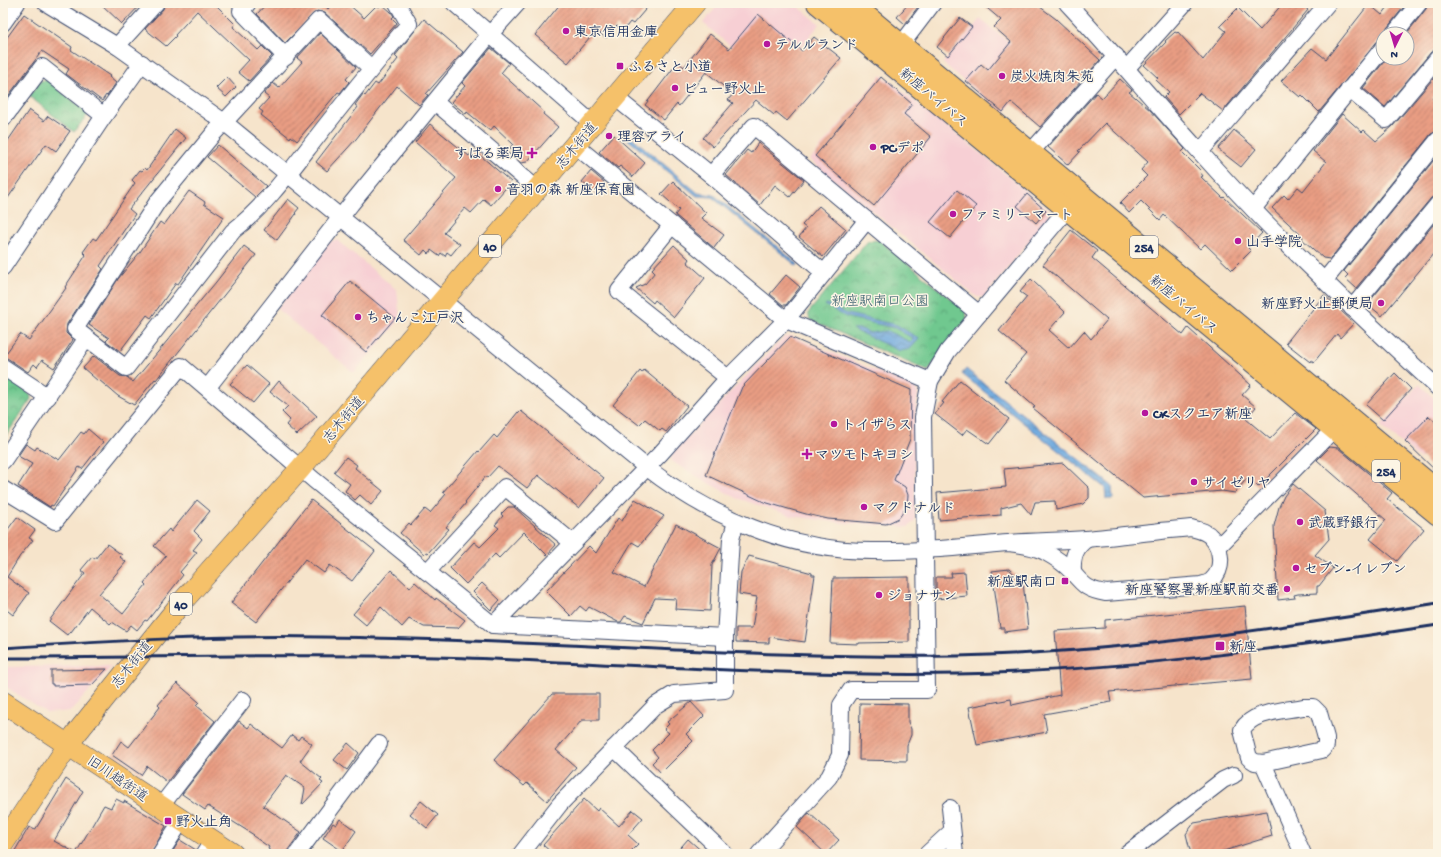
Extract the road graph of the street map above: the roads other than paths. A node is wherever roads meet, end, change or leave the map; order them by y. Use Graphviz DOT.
graph roads {
  1 [pos="17,3"];
  2 [pos="46,3"];
  3 [pos="156,3"];
  4 [pos="248,3"];
  5 [pos="397,3"];
  6 [pos="454,3"];
  7 [pos="518,3"];
  8 [pos="696,3"];
  9 [pos="818,3"];
  10 [pos="850,3"];
  11 [pos="933,3"];
  12 [pos="1067,3"];
  13 [pos="1185,3"];
  14 [pos="1328,3"];
  15 [pos="1419,3"];
  16 [pos="3,23"];
  17 [pos="1400,26"];
  18 [pos="490,34"];
  19 [pos="901,45"];
  20 [pos="117,46"];
  21 [pos="1116,56"];
  22 [pos="286,57"];
  23 [pos="1375,58"];
  24 [pos="1438,58"];
  25 [pos="142,63"];
  26 [pos="371,68"];
  27 [pos="1127,68"];
  28 [pos="1349,90"];
  29 [pos="616,98"];
  30 [pos="435,102"];
  31 [pos="104,116"];
  32 [pos="3,119"];
  33 [pos="224,122"];
  34 [pos="593,124"];
  35 [pos="1438,140"];
  36 [pos="575,145"];
  37 [pos="1200,152"];
  38 [pos="1030,153"];
  39 [pos="288,173"];
  40 [pos="711,175"];
  41 [pos="538,190"];
  42 [pos="1438,204"];
  43 [pos="1068,208"];
  44 [pos="1253,209"];
  45 [pos="341,216"];
  46 [pos="867,220"];
  47 [pos="672,225"];
  48 [pos="3,267"];
  49 [pos="824,272"];
  50 [pos="1325,280"];
  51 [pos="443,302"];
  52 [pos="1352,308"];
  53 [pos="979,314"];
  54 [pos="786,320"];
  55 [pos="86,340"];
  56 [pos="3,366"];
  57 [pos="728,378"];
  58 [pos="930,381"];
  59 [pos="208,388"];
  60 [pos="1438,388"];
  61 [pos="48,396"];
  62 [pos="1334,429"];
  63 [pos="3,461"];
  64 [pos="646,467"];
  65 [pos="300,469"];
  66 [pos="3,489"];
  67 [pos="1438,492"];
  68 [pos="1438,514"];
  69 [pos="736,522"];
  70 [pos="1087,539"];
  71 [pos="573,543"];
  72 [pos="1010,543"];
  73 [pos="1218,547"];
  74 [pos="924,551"];
  75 [pos="427,572"];
  76 [pos="1073,572"];
  77 [pos="493,625"];
  78 [pos="725,637"];
  79 [pos="242,700"];
  80 [pos="3,702"];
  81 [pos="380,744"];
  82 [pos="69,745"];
  83 [pos="614,748"];
  84 [pos="1263,763"];
  85 [pos="1229,777"];
  86 [pos="161,806"];
  87 [pos="950,808"];
  88 [pos="182,820"];
  89 [pos="952,831"];
  90 [pos="3,844"];
  91 [pos="208,847"];
  92 [pos="160,854"];
  93 [pos="233,854"];
  94 [pos="297,854"];
  95 [pos="520,854"];
  96 [pos="725,854"];
  97 [pos="759,854"];
  98 [pos="927,854"];
  99 [pos="955,854"];
  100 [pos="1127,854"];
  101 [pos="1303,854"];
  1 -- 16 [label="street"];
  2 -- 20 [label="street"];
  3 -- 20 [label="street"];
  4 -- 22 [label="street"];
  5 -- 26 [label="street"];
  6 -- 18 [label="street"];
  7 -- 18 [label="street"];
  8 -- 29 [label="main road, 志木街道 / 40"];
  9 -- 43 [label="highway, 新座バイパス / 254"];
  10 -- 19 [label="highway, 新座バイパス / 254"];
  11 -- 19 [label="street"];
  12 -- 21 [label="street"];
  13 -- 27 [label="street"];
  14 -- 37 [label="street"];
  15 -- 17 [label="street"];
  18 -- 30 [label="street"];
  18 -- 34 [label="street"];
  19 -- 38 [label="highway, 新座バイパス / 254"];
  20 -- 25 [label="street"];
  21 -- 27 [label="street"];
  21 -- 38 [label="street"];
  22 -- 26 [label="street"];
  22 -- 33 [label="street"];
  23 -- 28 [label="street"];
  24 -- 28 [label="street"];
  25 -- 31 [label="street"];
  25 -- 33 [label="street"];
  26 -- 39 [label="street"];
  27 -- 37 [label="street"];
  28 -- 44 [label="street"];
  29 -- 34 [label="main road, 志木街道 / 40"];
  29 -- 40 [label="street"];
  30 -- 41 [label="street"];
  30 -- 45 [label="street"];
  31 -- 32 [label="street"];
  31 -- 48 [label="street"];
  33 -- 39 [label="street"];
  33 -- 55 [label="street"];
  34 -- 36 [label="main road, 志木街道 / 40"];
  35 -- 50 [label="street"];
  36 -- 41 [label="main road, 志木街道 / 40"];
  36 -- 47 [label="street"];
  37 -- 44 [label="street"];
  38 -- 67 [label="highway, 新座バイパス / 254"];
  39 -- 45 [label="street"];
  39 -- 55 [label="street"];
  40 -- 46 [label="street"];
  40 -- 49 [label="street"];
  41 -- 51 [label="main road, 志木街道 / 40"];
  42 -- 52 [label="street"];
  43 -- 53 [label="street"];
  43 -- 62 [label="highway, 新座バイパス / 254"];
  44 -- 50 [label="street"];
  45 -- 51 [label="street"];
  45 -- 59 [label="street"];
  46 -- 49 [label="street"];
  46 -- 53 [label="street"];
  47 -- 54 [label="street"];
  47 -- 57 [label="street"];
  49 -- 54 [label="street"];
  50 -- 52 [label="street"];
  51 -- 64 [label="street"];
  51 -- 65 [label="main road, 志木街道 / 40"];
  52 -- 60 [label="street"];
  53 -- 58 [label="street"];
  54 -- 57 [label="street"];
  54 -- 58 [label="street"];
  55 -- 61 [label="street"];
  56 -- 61 [label="street"];
  57 -- 64 [label="street"];
  58 -- 74 [label="street"];
  59 -- 65 [label="street"];
  59 -- 66 [label="street"];
  61 -- 63 [label="street"];
  62 -- 68 [label="highway, 新座バイパス / 254"];
  62 -- 73 [label="street"];
  64 -- 69 [label="street"];
  64 -- 71 [label="street"];
  65 -- 75 [label="street"];
  65 -- 82 [label="main road, 志木街道 / 40"];
  69 -- 74 [label="street"];
  69 -- 78 [label="street"];
  70 -- 72 [label="street"];
  70 -- 73 [label="street"];
  70 -- 76 [label="street"];
  71 -- 75 [label="street"];
  71 -- 77 [label="street"];
  72 -- 74 [label="street"];
  72 -- 76 [label="street"];
  73 -- 76 [label="street"];
  74 -- 97 [label="street"];
  75 -- 77 [label="street"];
  77 -- 78 [label="street"];
  78 -- 83 [label="street"];
  79 -- 86 [label="street"];
  80 -- 82 [label="main road, 旧川越街道"];
  81 -- 94 [label="street"];
  82 -- 86 [label="main road, 旧川越街道"];
  82 -- 90 [label="main road, 志木街道 / 40"];
  83 -- 95 [label="street"];
  83 -- 96 [label="street"];
  84 -- 84 [label="street"];
  84 -- 101 [label="street"];
  85 -- 100 [label="street"];
  86 -- 88 [label="main road, 旧川越街道"];
  87 -- 89 [label="street"];
  88 -- 91 [label="main road, 旧川越街道"];
  88 -- 92 [label="street"];
  89 -- 98 [label="street"];
  89 -- 99 [label="street"];
  91 -- 93 [label="main road, 旧川越街道"];
}
